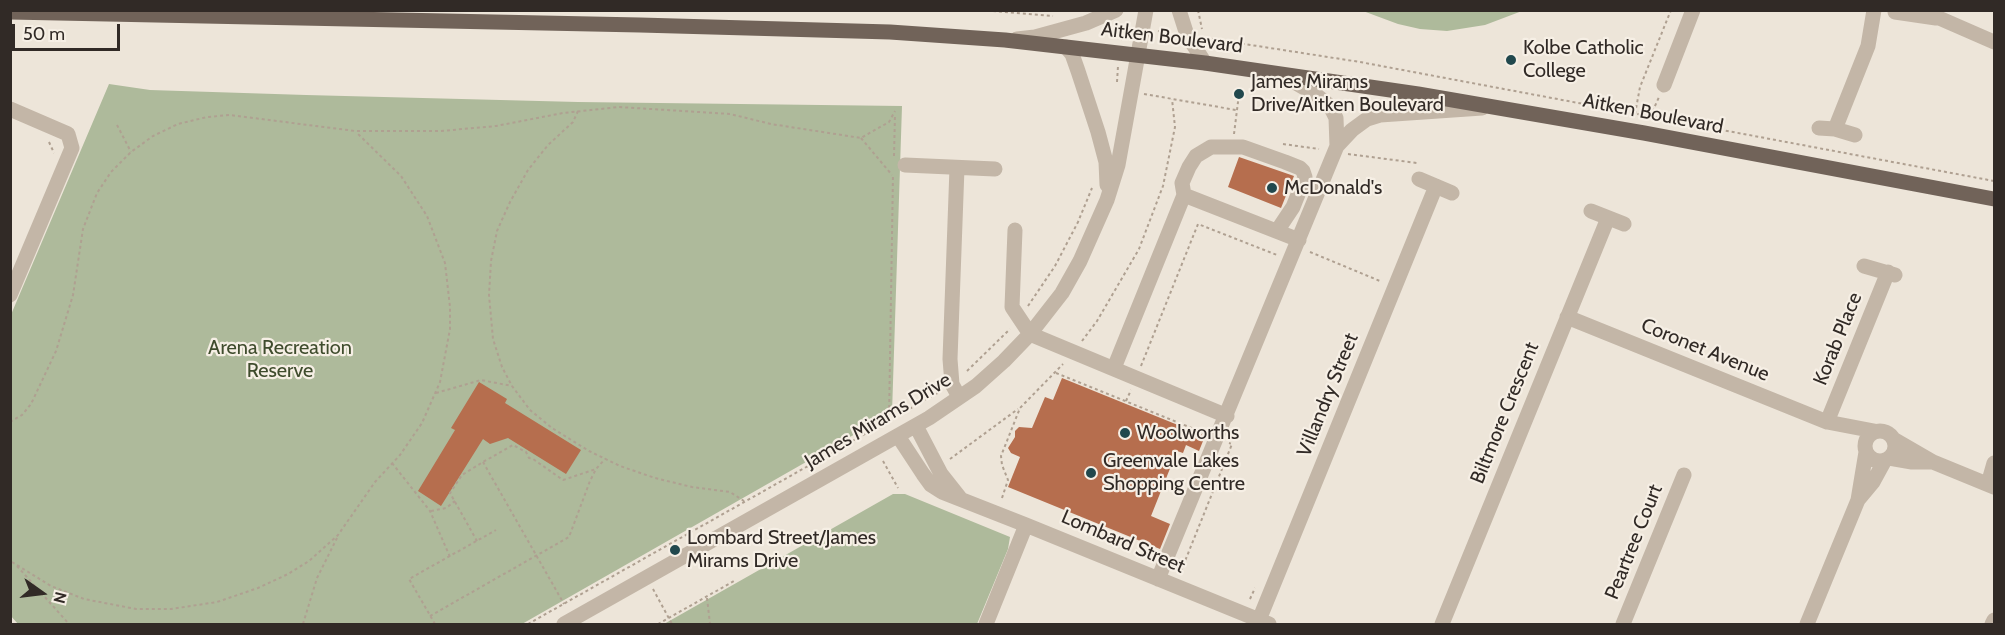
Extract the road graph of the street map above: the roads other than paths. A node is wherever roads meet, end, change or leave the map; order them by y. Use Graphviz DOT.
graph roads {
  1 [pos="1146,10"];
  2 [pos="1179,10"];
  3 [pos="1693,10"];
  4 [pos="1874,10"];
  5 [pos="1114,11"];
  6 [pos="1890,11"];
  7 [pos="10,12"];
  8 [pos="1933,14"];
  9 [pos="1005,40"];
  10 [pos="1995,42"];
  11 [pos="1868,45"];
  12 [pos="1066,47"];
  13 [pos="1139,54"];
  14 [pos="1205,63"];
  15 [pos="1281,75"];
  16 [pos="1664,85"];
  17 [pos="1494,107"];
  18 [pos="10,109"];
  19 [pos="1819,128"];
  20 [pos="1835,129"];
  21 [pos="1855,135"];
  22 [pos="1337,146"];
  23 [pos="905,165"];
  24 [pos="957,168"];
  25 [pos="995,170"];
  26 [pos="1419,179"];
  27 [pos="1436,186"];
  28 [pos="1452,193"];
  29 [pos="1184,195"];
  30 [pos="1995,199"];
  31 [pos="1107,200"];
  32 [pos="1592,211"];
  33 [pos="1608,218"];
  34 [pos="1624,225"];
  35 [pos="1014,230"];
  36 [pos="1277,231"];
  37 [pos="1299,240"];
  38 [pos="1864,266"];
  39 [pos="10,295"];
  40 [pos="1567,317"];
  41 [pos="1030,334"];
  42 [pos="1114,368"];
  43 [pos="956,391"];
  44 [pos="1227,416"];
  45 [pos="1827,422"];
  46 [pos="916,426"];
  47 [pos="1874,431"];
  48 [pos="898,436"];
  49 [pos="1895,440"];
  50 [pos="1866,451"];
  51 [pos="1887,459"];
  52 [pos="1934,462"];
  53 [pos="1995,463"];
  54 [pos="1684,475"];
  55 [pos="1991,485"];
  56 [pos="960,498"];
  57 [pos="1858,500"];
  58 [pos="1026,525"];
  59 [pos="1158,579"];
  60 [pos="1995,620"];
  61 [pos="1264,622"];
  62 [pos="564,624"];
  63 [pos="986,624"];
  64 [pos="1442,624"];
  65 [pos="1623,624"];
  66 [pos="1807,624"];
  67 [pos="1992,624"];
  1 -- 13 [label="street, James Mirams Drive"];
  2 -- 14 [label="street"];
  3 -- 16 [label="street"];
  4 -- 11 [label="street"];
  5 -- 9 [label="street"];
  6 -- 8 [label="street"];
  6 -- 11 [label="street"];
  7 -- 9 [label="main road, Aitken Boulevard"];
  8 -- 10 [label="street"];
  9 -- 12 [label="main road, Aitken Boulevard"];
  11 -- 20 [label="street"];
  12 -- 13 [label="main road, Aitken Boulevard"];
  12 -- 31 [label="street"];
  13 -- 14 [label="main road, Aitken Boulevard"];
  13 -- 31 [label="street, James Mirams Drive"];
  14 -- 15 [label="main road, Aitken Boulevard"];
  15 -- 17 [label="main road, Aitken Boulevard"];
  15 -- 22 [label="street"];
  17 -- 22 [label="street"];
  17 -- 30 [label="main road, Aitken Boulevard"];
  18 -- 39 [label="street"];
  19 -- 20 [label="street"];
  20 -- 21 [label="street"];
  22 -- 37 [label="street"];
  23 -- 24 [label="street"];
  24 -- 25 [label="street"];
  24 -- 43 [label="street"];
  26 -- 27 [label="street"];
  27 -- 28 [label="street"];
  27 -- 61 [label="street, Villandry Street"];
  29 -- 36 [label="street"];
  29 -- 36 [label="street"];
  29 -- 42 [label="street"];
  31 -- 41 [label="street, James Mirams Drive"];
  32 -- 33 [label="street"];
  33 -- 34 [label="street"];
  33 -- 40 [label="street, Biltmore Crescent"];
  35 -- 41 [label="street"];
  36 -- 37 [label="street"];
  37 -- 44 [label="street"];
  38 -- 45 [label="street, Korab Place"];
  40 -- 45 [label="street, Coronet Avenue"];
  40 -- 64 [label="street, Biltmore Crescent"];
  41 -- 42 [label="street"];
  41 -- 43 [label="street, James Mirams Drive"];
  42 -- 44 [label="street"];
  43 -- 46 [label="street, James Mirams Drive"];
  44 -- 59 [label="street"];
  45 -- 47 [label="street, Coronet Avenue"];
  45 -- 50 [label="street, Coronet Avenue"];
  46 -- 48 [label="street, James Mirams Drive"];
  46 -- 56 [label="street"];
  47 -- 49 [label="street"];
  47 -- 50 [label="street"];
  48 -- 56 [label="street, Lombard Street"];
  48 -- 62 [label="street, James Mirams Drive"];
  49 -- 51 [label="street"];
  49 -- 52 [label="street"];
  50 -- 51 [label="street"];
  50 -- 57 [label="street"];
  51 -- 52 [label="street"];
  51 -- 57 [label="street"];
  52 -- 55 [label="street"];
  53 -- 55 [label="street"];
  54 -- 65 [label="street, Peartree Court"];
  56 -- 58 [label="street, Lombard Street"];
  57 -- 66 [label="street"];
  58 -- 59 [label="street, Lombard Street"];
  58 -- 63 [label="street"];
  59 -- 61 [label="street, Lombard Street"];
  60 -- 67 [label="street"];
}
